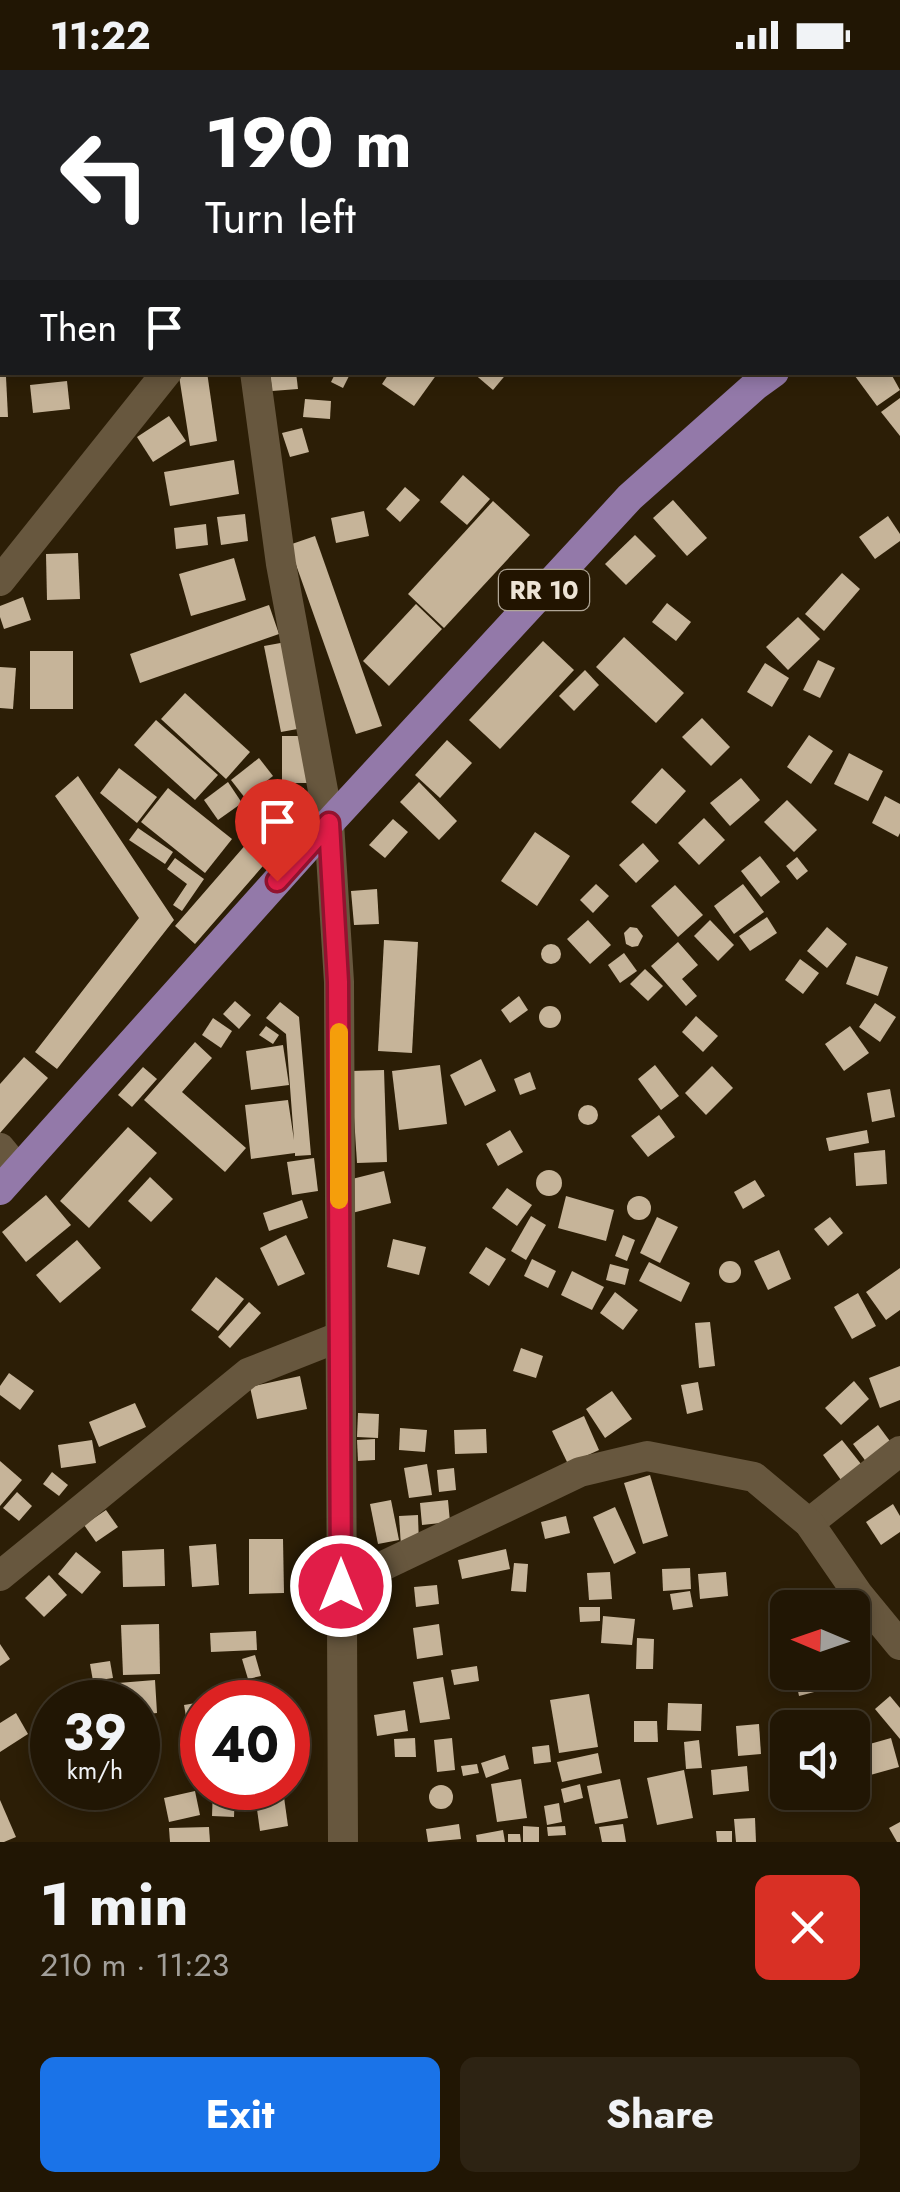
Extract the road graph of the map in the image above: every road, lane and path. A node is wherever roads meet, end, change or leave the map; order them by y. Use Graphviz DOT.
graph roads {
  1 [pos="164,375"];
  2 [pos="254,375"];
  3 [pos="771,375"];
  4 [pos="0,581"];
  5 [pos="329,823"];
  6 [pos="6,1169"];
  7 [pos="339,1336"];
  8 [pos="900,1451"];
  9 [pos="809,1523"];
  10 [pos="0,1576"];
  11 [pos="341,1586"];
  12 [pos="900,1645"];
  13 [pos="344,1842"];
  1 -- 4 [label="street"];
  2 -- 5 [label="street"];
  3 -- 5 [label="main road, RR 10"];
  5 -- 6 [label="main road, RR 10"];
  5 -- 7 [label="street"];
  7 -- 10 [label="street"];
  7 -- 11 [label="street"];
  8 -- 9 [label="street"];
  9 -- 11 [label="street"];
  9 -- 12 [label="street"];
  11 -- 13 [label="street"];
}
